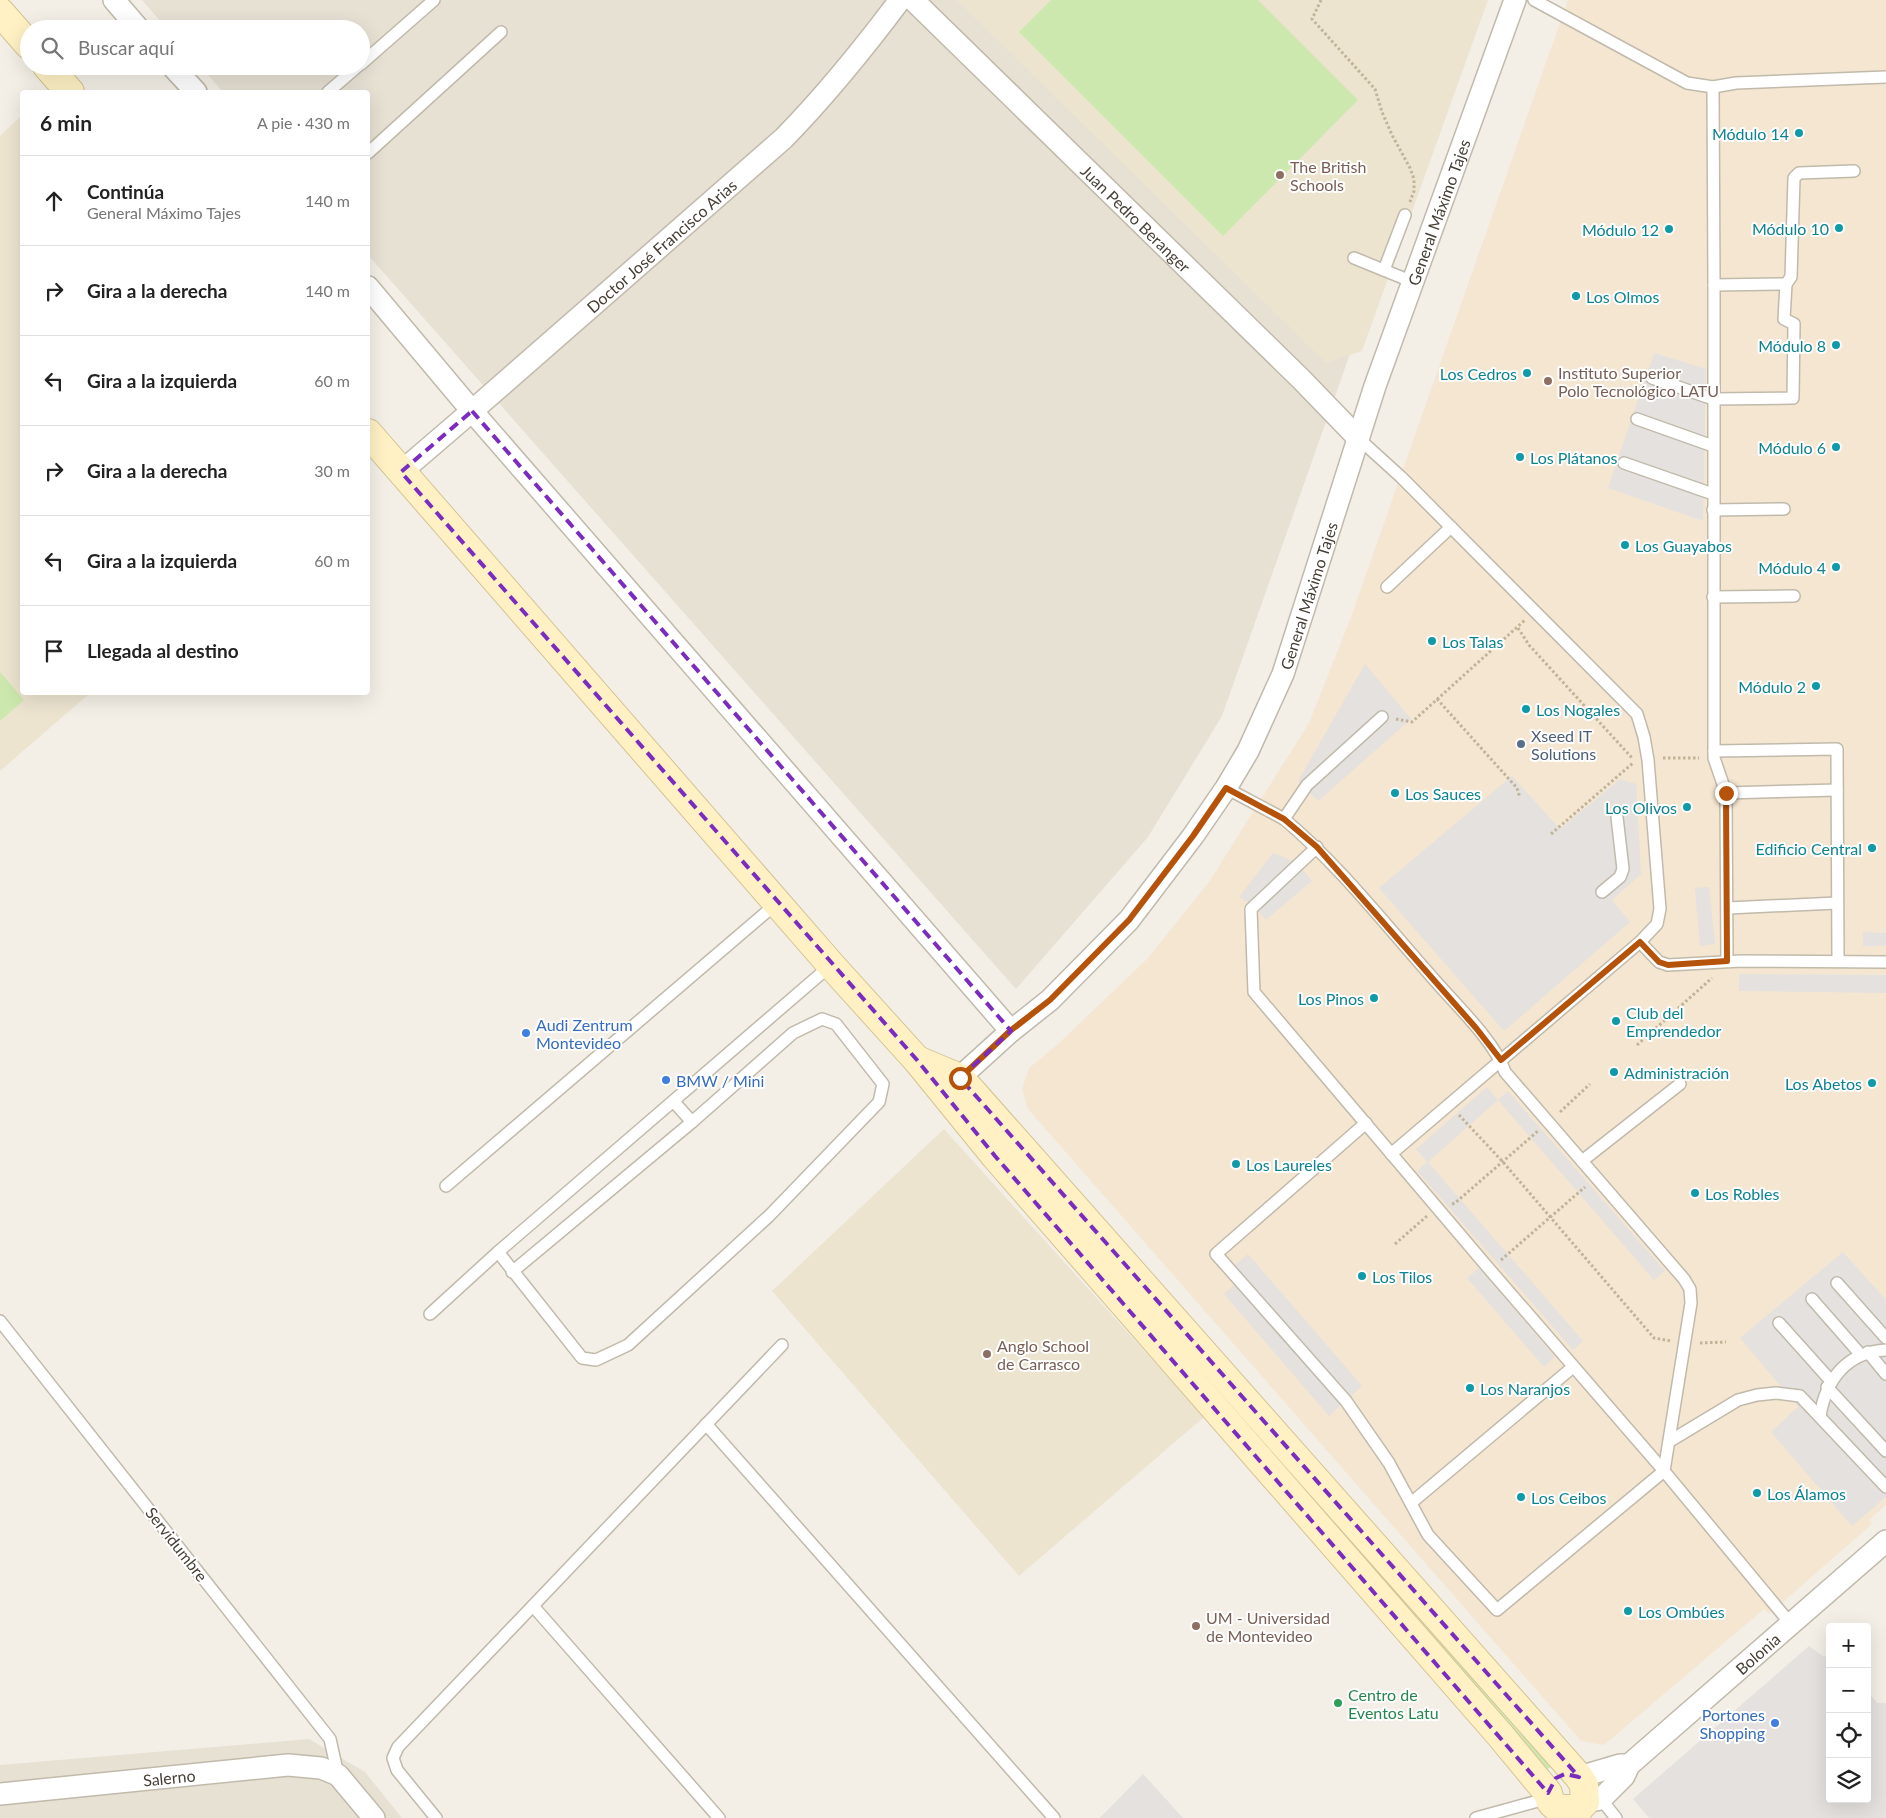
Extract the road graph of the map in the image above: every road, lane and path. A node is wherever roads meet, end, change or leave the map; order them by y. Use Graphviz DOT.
graph roads {
  1 [pos="114,0"];
  2 [pos="434,0"];
  3 [pos="900,0"];
  4 [pos="913,0"];
  5 [pos="1321,0"];
  6 [pos="1515,0"];
  7 [pos="1534,0"];
  8 [pos="0,12"];
  9 [pos="131,20"];
  10 [pos="501,32"];
  11 [pos="20,35"];
  12 [pos="370,56"];
  13 [pos="55,75"];
  14 [pos="180,75"];
  15 [pos="348,75"];
  16 [pos="1886,77"];
  17 [pos="1713,87"];
  18 [pos="68,90"];
  19 [pos="194,90"];
  20 [pos="330,90"];
  21 [pos="370,151"];
  22 [pos="1854,171"];
  23 [pos="1405,215"];
  24 [pos="1354,258"];
  25 [pos="1384,270"];
  26 [pos="1413,282"];
  27 [pos="1786,284"];
  28 [pos="1714,285"];
  29 [pos="370,289"];
  30 [pos="1652,378"];
  31 [pos="1713,399"];
  32 [pos="472,412"];
  33 [pos="1637,419"];
  34 [pos="370,436"];
  35 [pos="1358,438"];
  36 [pos="1713,446"];
  37 [pos="1624,463"];
  38 [pos="401,472"];
  39 [pos="1713,494"];
  40 [pos="1784,509"];
  41 [pos="1713,510"];
  42 [pos="1450,527"];
  43 [pos="1387,586"];
  44 [pos="1794,596"];
  45 [pos="1713,597"];
  46 [pos="1534,610"];
  47 [pos="1518,628"];
  48 [pos="1437,700"];
  49 [pos="1382,717"];
  50 [pos="1714,755"];
  51 [pos="1662,758"];
  52 [pos="1226,788"];
  53 [pos="1837,790"];
  54 [pos="1726,793"];
  55 [pos="1520,798"];
  56 [pos="1617,817"];
  57 [pos="1284,819"];
  58 [pos="1552,834"];
  59 [pos="1317,847"];
  60 [pos="1602,892"];
  61 [pos="778,902"];
  62 [pos="1837,903"];
  63 [pos="1728,908"];
  64 [pos="1640,942"];
  65 [pos="1838,960"];
  66 [pos="1727,961"];
  67 [pos="1886,962"];
  68 [pos="831,965"];
  69 [pos="1010,1031"];
  70 [pos="1637,1044"];
  71 [pos="1501,1060"];
  72 [pos="1590,1084"];
  73 [pos="1680,1084"];
  74 [pos="951,1086"];
  75 [pos="674,1102"];
  76 [pos="1449,1104"];
  77 [pos="692,1122"];
  78 [pos="1366,1123"];
  79 [pos="1548,1123"];
  80 [pos="1392,1154"];
  81 [pos="1582,1161"];
  82 [pos="1503,1162"];
  83 [pos="1596,1177"];
  84 [pos="446,1186"];
  85 [pos="1437,1206"];
  86 [pos="1550,1218"];
  87 [pos="1395,1244"];
  88 [pos="498,1252"];
  89 [pos="1490,1270"];
  90 [pos="512,1272"];
  91 [pos="1837,1282"];
  92 [pos="1812,1299"];
  93 [pos="430,1314"];
  94 [pos="0,1321"];
  95 [pos="1779,1323"];
  96 [pos="1886,1338"];
  97 [pos="1726,1342"];
  98 [pos="1684,1344"];
  99 [pos="782,1345"];
  100 [pos="1886,1350"];
  101 [pos="1864,1354"];
  102 [pos="1573,1367"];
  103 [pos="1886,1374"];
  104 [pos="1829,1384"];
  105 [pos="1820,1416"];
  106 [pos="706,1424"];
  107 [pos="1670,1441"];
  108 [pos="1886,1451"];
  109 [pos="1664,1470"];
  110 [pos="1885,1484"];
  111 [pos="1411,1503"];
  112 [pos="1883,1549"];
  113 [pos="533,1606"];
  114 [pos="1790,1623"];
  115 [pos="1629,1765"];
  116 [pos="338,1775"];
  117 [pos="0,1794"];
  118 [pos="1584,1801"];
  119 [pos="1550,1803"];
  120 [pos="374,1818"];
  121 [pos="436,1818"];
  122 [pos="719,1818"];
  123 [pos="1054,1818"];
  124 [pos="1476,1818"];
  125 [pos="1616,1818"];
  1 -- 9 [label="street"];
  2 -- 12 [label="lane"];
  3 -- 32 [label="street, Doctor José Francisco Arias"];
  4 -- 35 [label="street, Juan Pedro Beranger"];
  5 -- 23 [label="path"];
  6 -- 26 [label="street, General Máximo Tajes"];
  7 -- 17 [label="lane"];
  8 -- 11 [label="street"];
  10 -- 21 [label="lane"];
  13 -- 18 [label="street"];
  14 -- 19 [label="street"];
  15 -- 20 [label="lane"];
  16 -- 17 [label="lane"];
  17 -- 28 [label="lane"];
  22 -- 27 [label="lane"];
  23 -- 25 [label="lane"];
  24 -- 25 [label="lane"];
  25 -- 26 [label="lane"];
  26 -- 35 [label="street, General Máximo Tajes"];
  27 -- 28 [label="lane"];
  27 -- 31 [label="lane"];
  28 -- 31 [label="lane"];
  29 -- 32 [label="street"];
  30 -- 31 [label="lane"];
  31 -- 36 [label="lane"];
  32 -- 38 [label="street, Doctor José Francisco Arias"];
  32 -- 69 [label="street"];
  33 -- 36 [label="lane"];
  34 -- 38 [label="street"];
  35 -- 42 [label="lane"];
  35 -- 52 [label="street, General Máximo Tajes"];
  36 -- 39 [label="lane"];
  37 -- 39 [label="lane"];
  38 -- 61 [label="street"];
  39 -- 41 [label="lane"];
  40 -- 41 [label="lane"];
  41 -- 45 [label="lane"];
  42 -- 43 [label="lane"];
  42 -- 46 [label="lane"];
  44 -- 45 [label="lane"];
  45 -- 50 [label="lane"];
  46 -- 47 [label="path"];
  46 -- 64 [label="lane"];
  47 -- 48 [label="path"];
  47 -- 58 [label="path"];
  48 -- 49 [label="path"];
  48 -- 55 [label="path"];
  49 -- 57 [label="lane"];
  50 -- 51 [label="path"];
  50 -- 53 [label="lane"];
  50 -- 54 [label="lane"];
  52 -- 57 [label="lane"];
  52 -- 69 [label="street, General Máximo Tajes"];
  53 -- 54 [label="lane"];
  53 -- 62 [label="lane"];
  54 -- 63 [label="lane"];
  56 -- 60 [label="lane"];
  57 -- 59 [label="lane"];
  59 -- 71 [label="lane"];
  59 -- 78 [label="lane"];
  61 -- 68 [label="street"];
  61 -- 84 [label="lane"];
  62 -- 63 [label="lane"];
  62 -- 65 [label="lane"];
  63 -- 66 [label="lane"];
  64 -- 66 [label="lane"];
  64 -- 71 [label="lane"];
  65 -- 66 [label="lane"];
  65 -- 67 [label="lane"];
  66 -- 70 [label="path"];
  68 -- 74 [label="street"];
  68 -- 75 [label="lane"];
  69 -- 74 [label="street, General Máximo Tajes"];
  71 -- 76 [label="lane"];
  71 -- 79 [label="lane"];
  72 -- 79 [label="path"];
  73 -- 81 [label="lane"];
  74 -- 118 [label="street"];
  74 -- 119 [label="street"];
  75 -- 77 [label="lane"];
  75 -- 88 [label="lane"];
  76 -- 80 [label="lane"];
  76 -- 82 [label="path"];
  77 -- 90 [label="lane"];
  77 -- 90 [label="lane"];
  78 -- 80 [label="lane"];
  78 -- 111 [label="lane"];
  79 -- 81 [label="lane"];
  79 -- 82 [label="path"];
  80 -- 85 [label="lane"];
  81 -- 83 [label="lane"];
  82 -- 85 [label="path"];
  82 -- 86 [label="path"];
  83 -- 86 [label="path"];
  83 -- 98 [label="lane"];
  85 -- 87 [label="path"];
  85 -- 89 [label="lane"];
  86 -- 89 [label="path"];
  86 -- 98 [label="path"];
  88 -- 90 [label="lane"];
  88 -- 93 [label="lane"];
  89 -- 102 [label="lane"];
  91 -- 96 [label="lane"];
  92 -- 101 [label="lane"];
  94 -- 116 [label="lane, Servidumbre"];
  95 -- 104 [label="lane"];
  97 -- 98 [label="path"];
  98 -- 107 [label="lane"];
  99 -- 106 [label="lane"];
  100 -- 101 [label="lane"];
  101 -- 103 [label="lane"];
  101 -- 104 [label="lane"];
  102 -- 109 [label="lane"];
  102 -- 111 [label="lane"];
  104 -- 105 [label="lane"];
  104 -- 108 [label="lane"];
  105 -- 107 [label="lane"];
  105 -- 110 [label="lane"];
  106 -- 113 [label="lane"];
  106 -- 123 [label="lane"];
  107 -- 109 [label="lane"];
  109 -- 111 [label="lane"];
  109 -- 114 [label="lane"];
  112 -- 114 [label="street, Bolonia"];
  113 -- 121 [label="lane"];
  113 -- 122 [label="lane"];
  114 -- 115 [label="street, Bolonia"];
  115 -- 118 [label="street, Bolonia"];
  115 -- 118 [label="street"];
  116 -- 117 [label="street, Salerno"];
  116 -- 120 [label="street"];
  118 -- 119 [label="street"];
  118 -- 125 [label="lane"];
  119 -- 124 [label="lane"];
}
